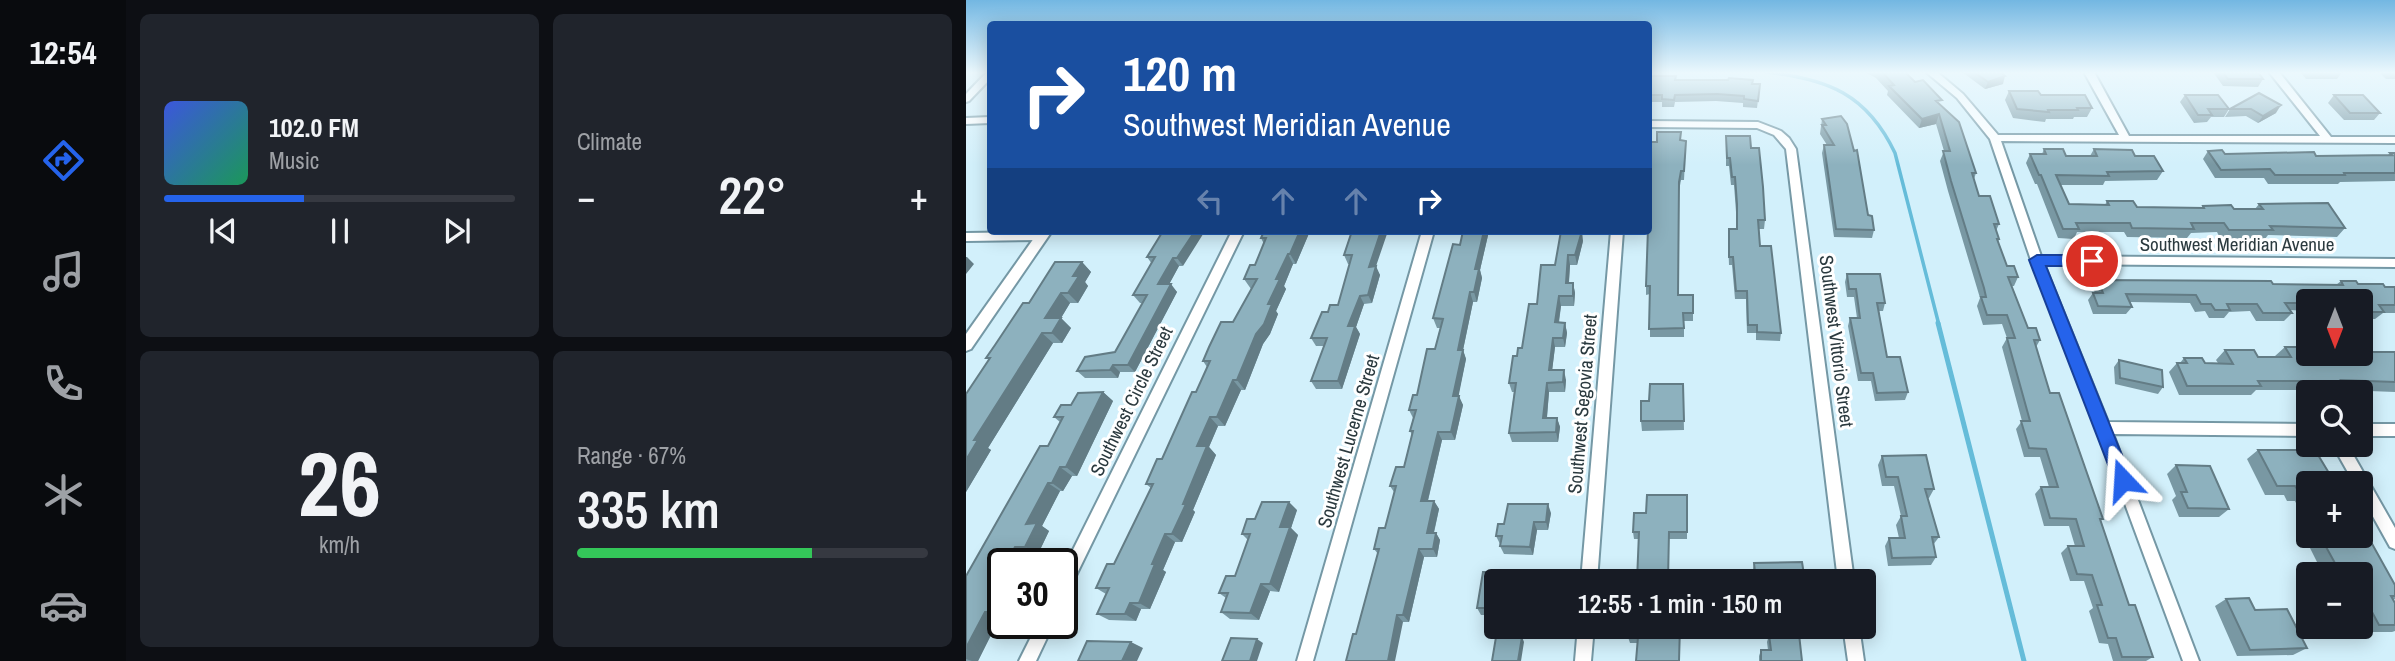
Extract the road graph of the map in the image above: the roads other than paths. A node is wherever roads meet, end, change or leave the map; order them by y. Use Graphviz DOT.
graph roads {
  1 [pos="1966,103"];
  2 [pos="2106,103"];
  3 [pos="2298,103"];
  4 [pos="987,120"];
  5 [pos="966,121"];
  6 [pos="1652,124"];
  7 [pos="1994,138"];
  8 [pos="2126,139"];
  9 [pos="2328,140"];
  10 [pos="2395,140"];
  11 [pos="1018,235"];
  12 [pos="1043,235"];
  13 [pos="1236,235"];
  14 [pos="1427,235"];
  15 [pos="1617,235"];
  16 [pos="966,237"];
  17 [pos="2037,260"];
  18 [pos="2395,263"];
  19 [pos="966,345"];
  20 [pos="2104,428"];
  21 [pos="2296,430"];
  22 [pos="2373,430"];
  23 [pos="2395,430"];
  24 [pos="2346,457"];
  25 [pos="2395,542"];
  26 [pos="1078,556"];
  27 [pos="1590,569"];
  28 [pos="1845,569"];
  29 [pos="1038,639"];
  30 [pos="1585,639"];
  31 [pos="1853,639"];
  32 [pos="1027,661"];
  33 [pos="1305,661"];
  34 [pos="1583,661"];
  35 [pos="1856,661"];
  36 [pos="2191,661"];
  1 -- 7 [label="street"];
  2 -- 8 [label="street"];
  3 -- 9 [label="street"];
  4 -- 5 [label="street"];
  6 -- 28 [label="street, Southwest Vittorio Street"];
  7 -- 8 [label="street"];
  7 -- 17 [label="street"];
  8 -- 9 [label="street"];
  9 -- 10 [label="street"];
  11 -- 16 [label="street"];
  12 -- 19 [label="street"];
  13 -- 26 [label="street, Southwest Circle Street"];
  14 -- 33 [label="street, Southwest Lucerne Street"];
  15 -- 27 [label="street, Southwest Segovia Street"];
  17 -- 18 [label="street, Southwest Meridian Avenue"];
  17 -- 20 [label="street"];
  20 -- 21 [label="street"];
  20 -- 36 [label="street"];
  22 -- 23 [label="street"];
  24 -- 25 [label="street"];
  29 -- 32 [label="street"];
  30 -- 34 [label="street"];
  31 -- 35 [label="street"];
}
